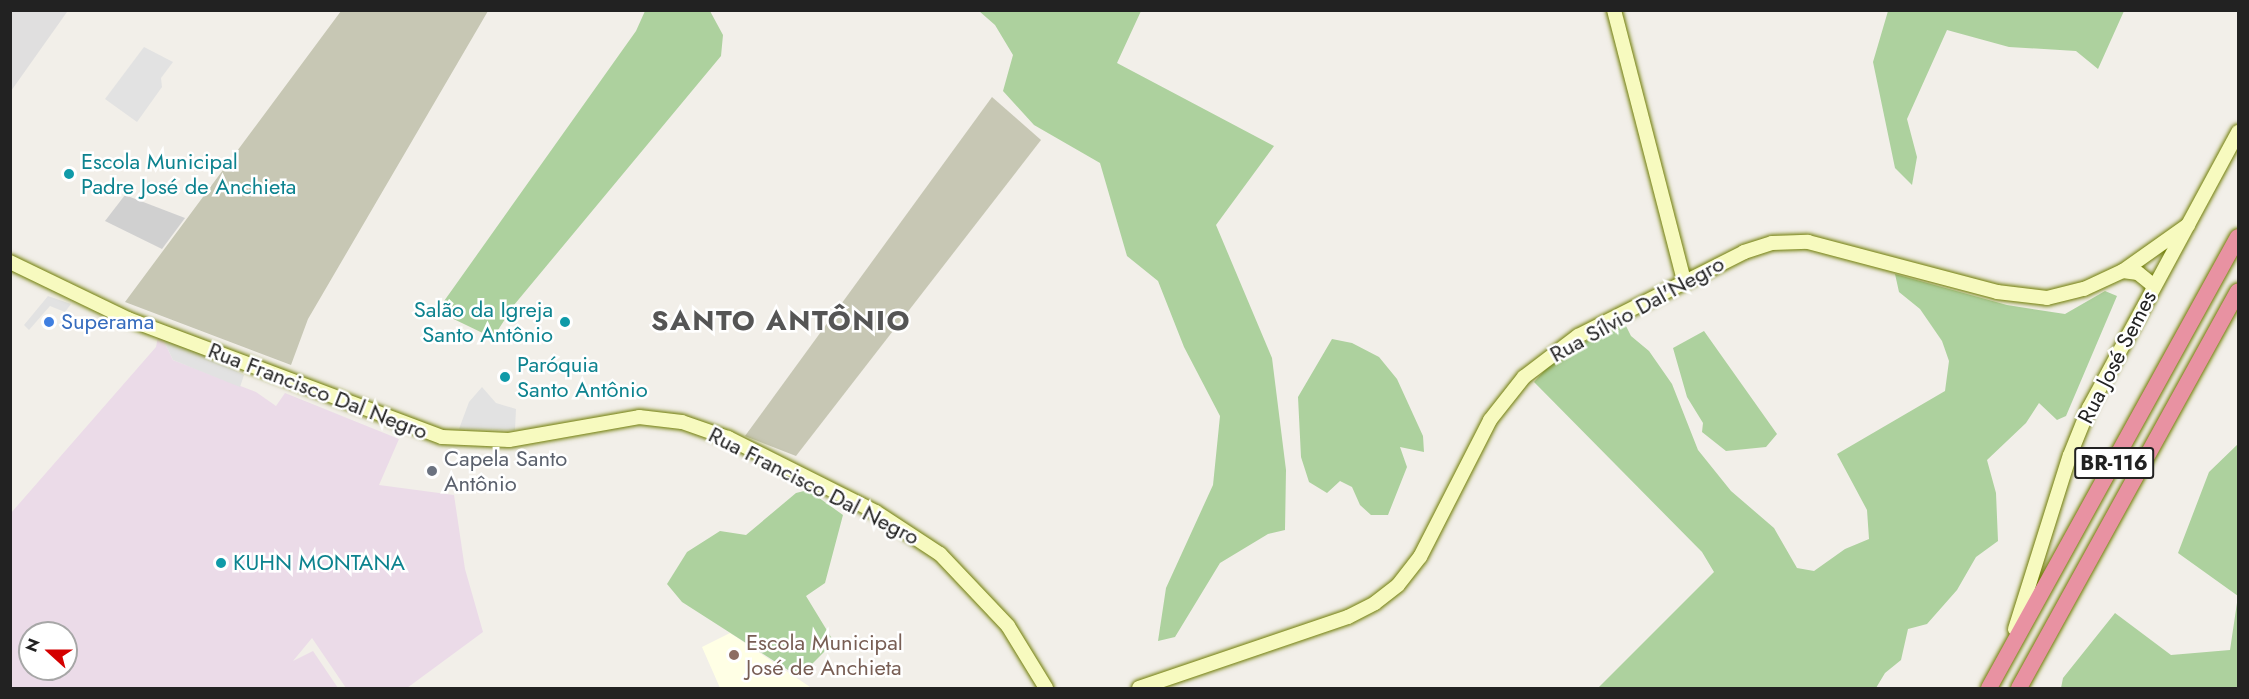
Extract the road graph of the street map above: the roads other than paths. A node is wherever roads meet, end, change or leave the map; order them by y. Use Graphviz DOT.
graph roads {
  1 [pos="1614,10"];
  2 [pos="2238,132"];
  3 [pos="2188,225"];
  4 [pos="2238,237"];
  5 [pos="10,262"];
  6 [pos="2123,271"];
  7 [pos="1684,281"];
  8 [pos="2154,286"];
  9 [pos="2238,292"];
  10 [pos="2004,663"];
  11 [pos="1046,688"];
  12 [pos="1139,688"];
  13 [pos="1989,688"];
  14 [pos="2019,688"];
  1 -- 7 [label="street"];
  2 -- 3 [label="street, Rua José Semes"];
  3 -- 6 [label="street, Rua Sílvio Dal'Negro"];
  3 -- 8 [label="street, Rua José Semes"];
  4 -- 10 [label="highway, BR-116"];
  5 -- 11 [label="street, Rua Francisco Dal Negro"];
  6 -- 7 [label="street, Rua Sílvio Dal'Negro"];
  6 -- 8 [label="street"];
  7 -- 12 [label="street, Rua Sílvio Dal'Negro"];
  8 -- 10 [label="street, Rua José Semes"];
  9 -- 14 [label="highway, BR-116"];
  10 -- 13 [label="highway, BR-116"];
}
